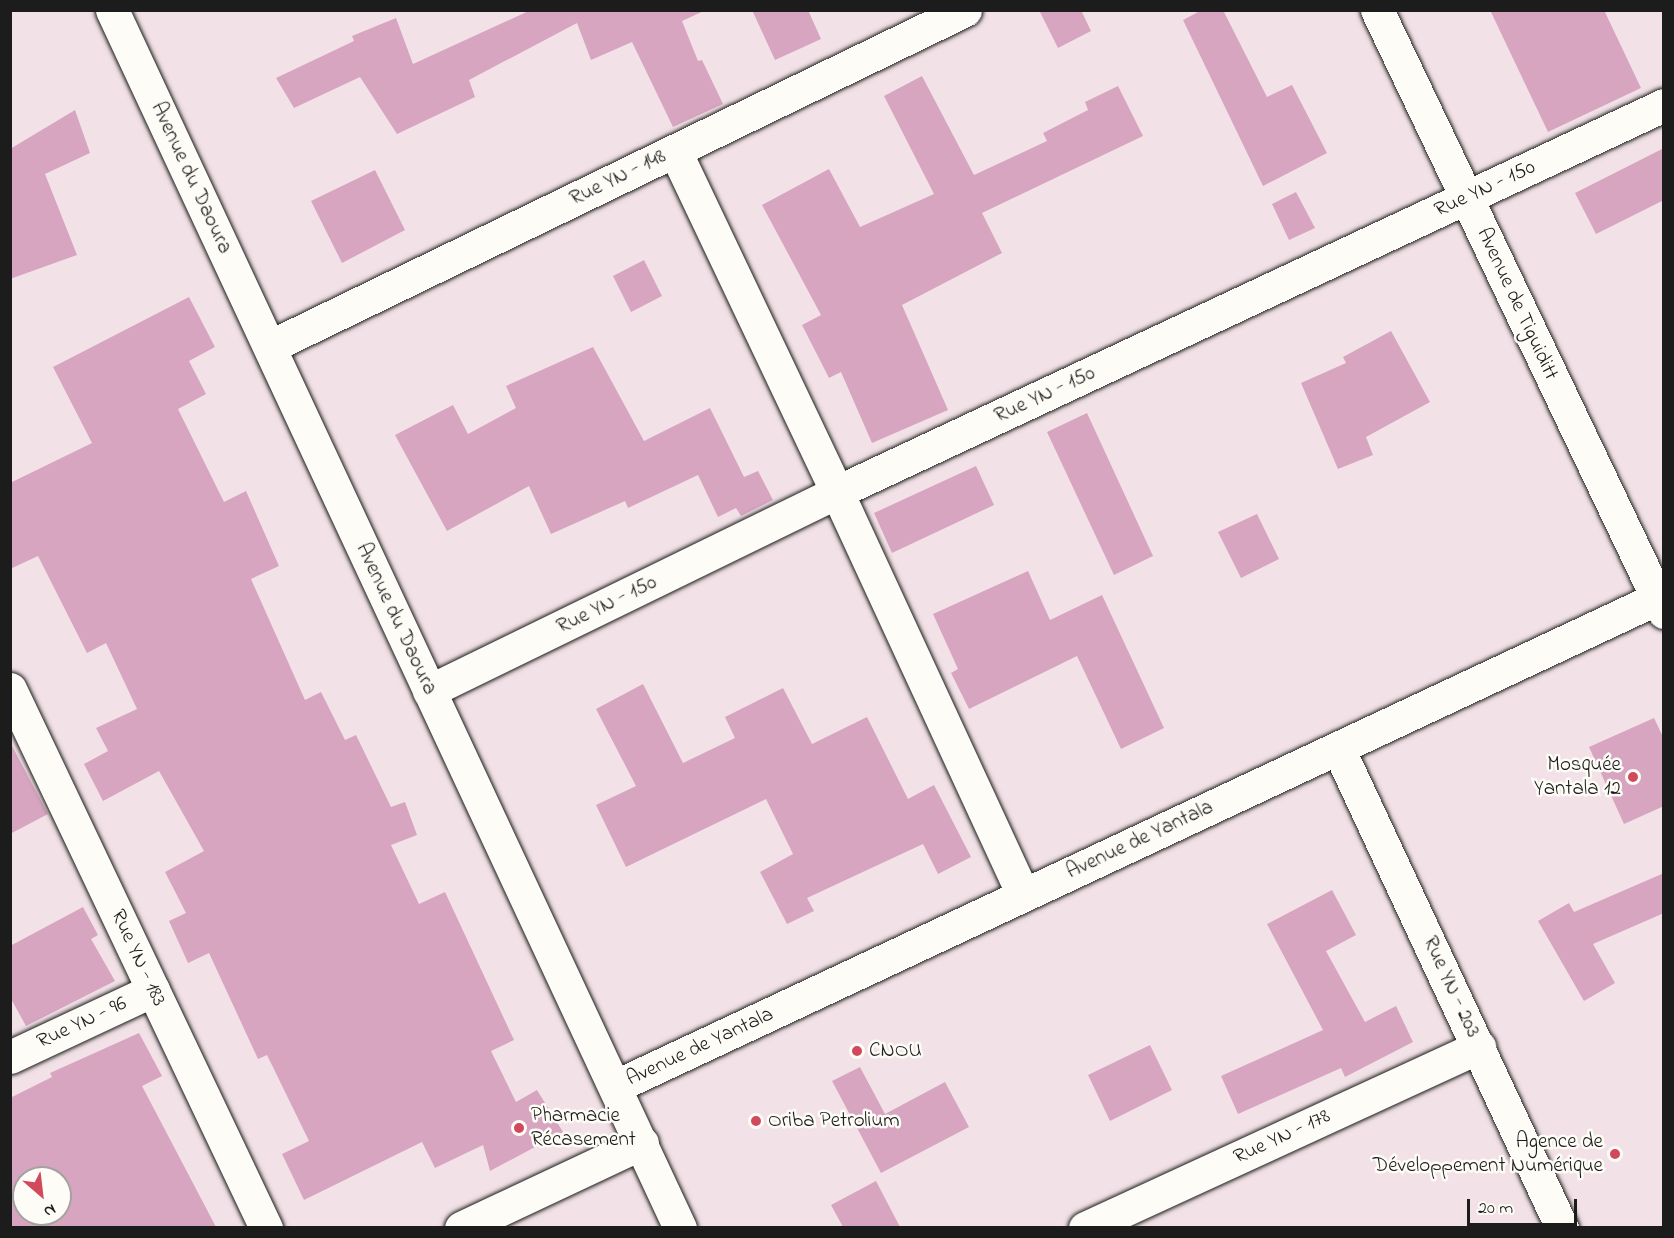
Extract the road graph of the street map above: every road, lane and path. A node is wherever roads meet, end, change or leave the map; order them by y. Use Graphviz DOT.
graph roads {
  1 [pos="112,10"];
  2 [pos="965,10"];
  3 [pos="1377,10"];
  4 [pos="1664,105"];
  5 [pos="675,151"];
  6 [pos="1467,198"];
  7 [pos="271,346"];
  8 [pos="837,492"];
  9 [pos="1661,602"];
  10 [pos="429,691"];
  11 [pos="13,701"];
  12 [pos="1338,747"];
  13 [pos="1023,895"];
  14 [pos="153,990"];
  15 [pos="1479,1047"];
  16 [pos="10,1057"];
  17 [pos="616,1086"];
  18 [pos="642,1143"];
  19 [pos="1136,1217"];
  20 [pos="266,1227"];
  21 [pos="461,1227"];
  22 [pos="680,1227"];
  23 [pos="1085,1227"];
  24 [pos="1562,1227"];
  1 -- 7 [label="street, Avenue du Daoura"];
  2 -- 5 [label="street, Rue YN - 148"];
  3 -- 6 [label="street, Avenue de Tiguiditt"];
  4 -- 6 [label="street, Rue YN - 150"];
  5 -- 7 [label="street, Rue YN - 148"];
  5 -- 8 [label="street"];
  6 -- 8 [label="street, Rue YN - 150"];
  6 -- 9 [label="street, Avenue de Tiguiditt"];
  7 -- 10 [label="street, Avenue du Daoura"];
  8 -- 10 [label="street, Rue YN - 150"];
  8 -- 13 [label="street"];
  9 -- 12 [label="street, Avenue de Yantala"];
  10 -- 17 [label="street, Avenue du Daoura"];
  11 -- 14 [label="street, Rue YN - 183"];
  12 -- 13 [label="street, Avenue de Yantala"];
  12 -- 15 [label="street, Rue YN - 203"];
  13 -- 17 [label="street, Avenue de Yantala"];
  14 -- 16 [label="street, Rue YN - 96"];
  14 -- 20 [label="street, Rue YN - 183"];
  15 -- 19 [label="street, Rue YN - 178"];
  15 -- 24 [label="street, Rue YN - 203"];
  17 -- 18 [label="street, Avenue du Daoura"];
  18 -- 21 [label="street"];
  18 -- 22 [label="street, Avenue du Daoura"];
  19 -- 23 [label="street, Rue YN - 178"];
}
